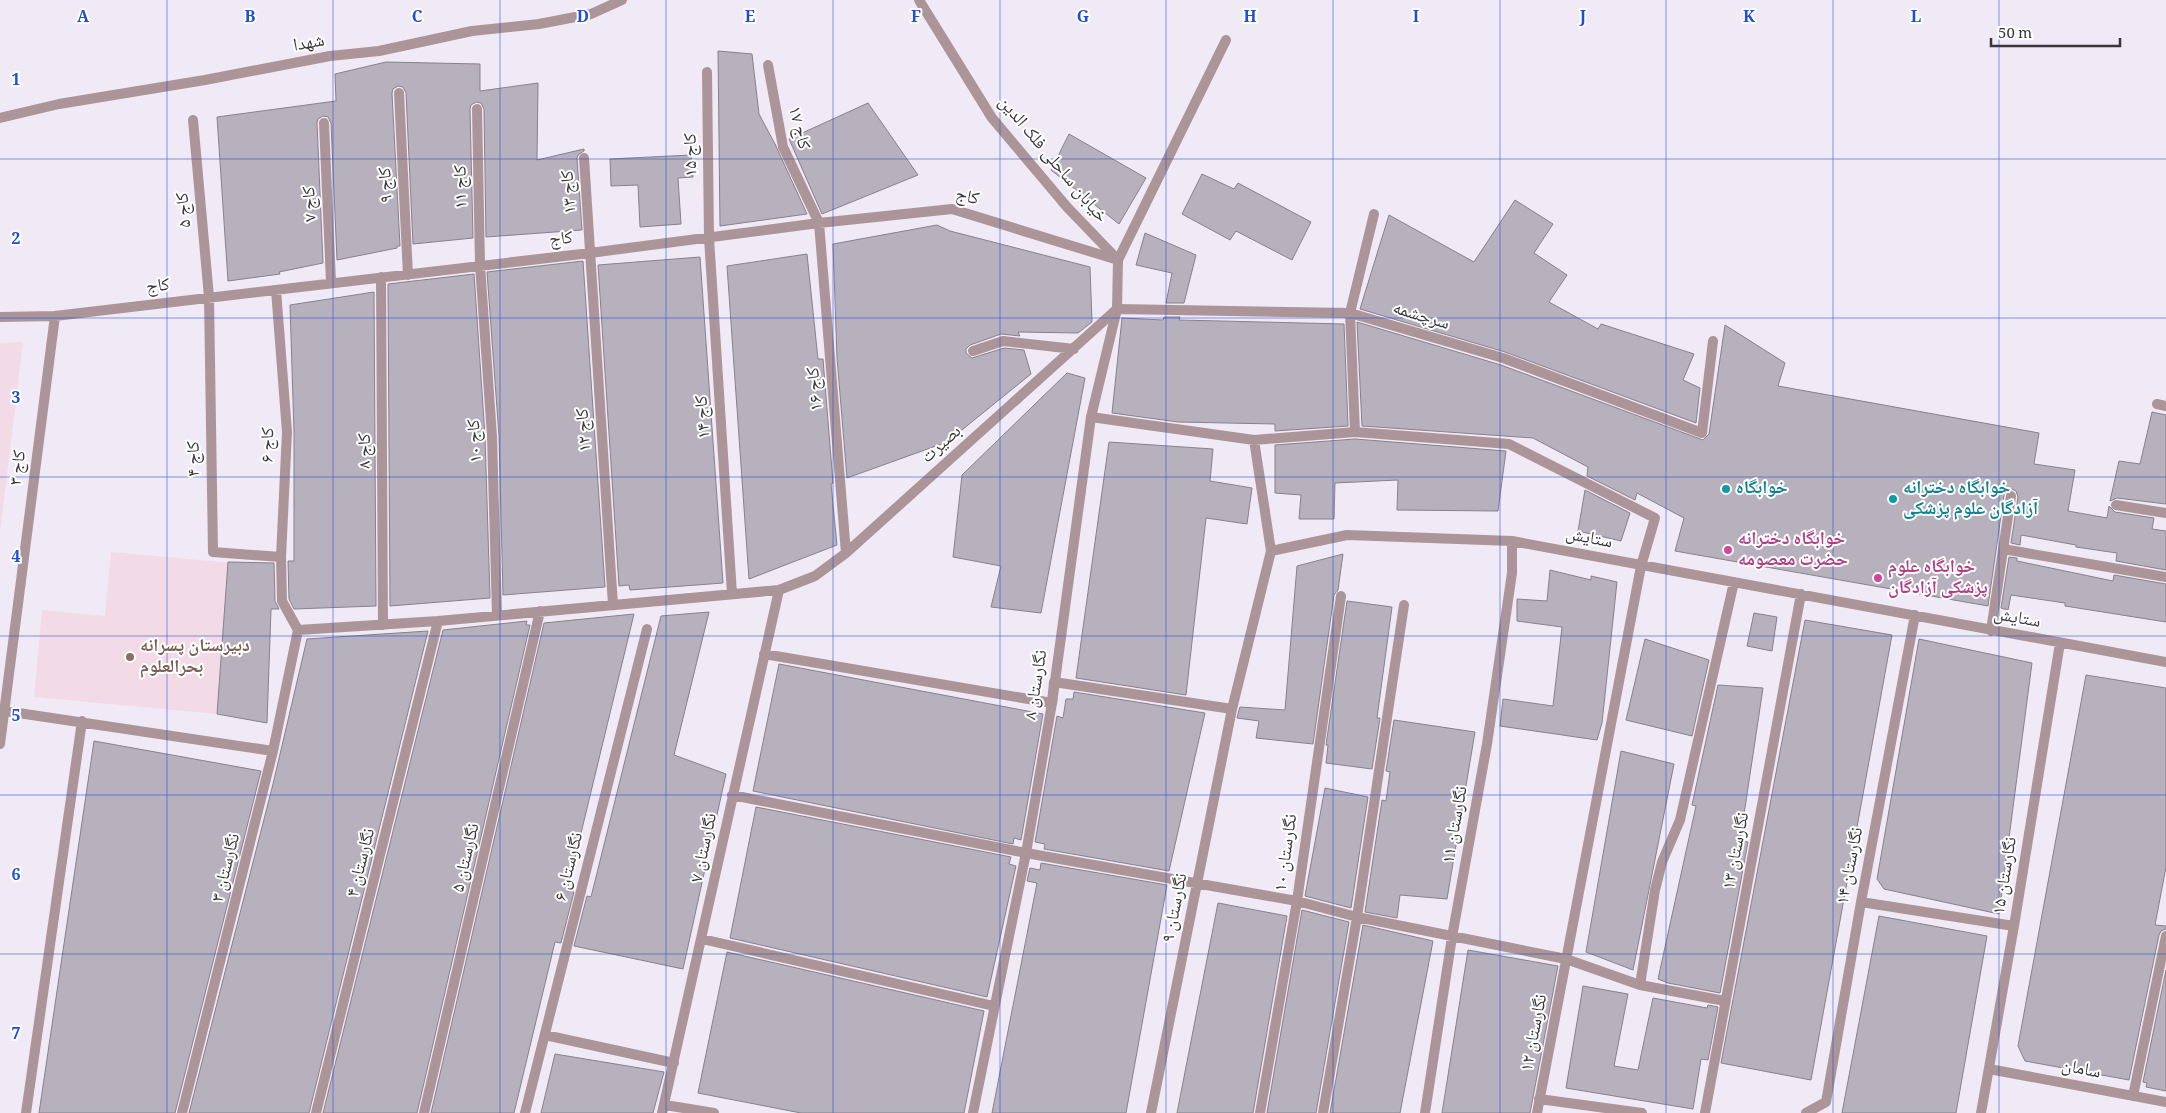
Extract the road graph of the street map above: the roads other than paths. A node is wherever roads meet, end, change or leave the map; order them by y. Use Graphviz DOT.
graph roads {
  1 [pos="622,0"];
  2 [pos="919,0"];
  3 [pos="1226,40"];
  4 [pos="768,65"];
  5 [pos="707,72"];
  6 [pos="399,94"];
  7 [pos="477,109"];
  8 [pos="0,118"];
  9 [pos="193,120"];
  10 [pos="324,123"];
  11 [pos="584,158"];
  12 [pos="1374,214"];
  13 [pos="818,223"];
  14 [pos="709,238"];
  15 [pos="590,253"];
  16 [pos="1118,260"];
  17 [pos="480,265"];
  18 [pos="408,274"];
  19 [pos="381,277"];
  20 [pos="331,282"];
  21 [pos="276,290"];
  22 [pos="209,298"];
  23 [pos="1116,309"];
  24 [pos="1350,312"];
  25 [pos="55,316"];
  26 [pos="0,318"];
  27 [pos="1713,341"];
  28 [pos="1074,348"];
  29 [pos="972,351"];
  30 [pos="1092,417"];
  31 [pos="1355,432"];
  32 [pos="1254,440"];
  33 [pos="2011,496"];
  34 [pos="2116,505"];
  35 [pos="2166,513"];
  36 [pos="1512,542"];
  37 [pos="2003,549"];
  38 [pos="1271,551"];
  39 [pos="846,553"];
  40 [pos="281,557"];
  41 [pos="1641,566"];
  42 [pos="2166,578"];
  43 [pos="1734,582"];
  44 [pos="779,590"];
  45 [pos="732,594"];
  46 [pos="1802,594"];
  47 [pos="1341,596"];
  48 [pos="613,605"];
  49 [pos="1404,605"];
  50 [pos="540,611"];
  51 [pos="497,615"];
  52 [pos="1915,615"];
  53 [pos="438,621"];
  54 [pos="383,624"];
  55 [pos="647,629"];
  56 [pos="298,630"];
  57 [pos="1991,631"];
  58 [pos="2060,643"];
  59 [pos="764,654"];
  60 [pos="2166,662"];
  61 [pos="1054,682"];
  62 [pos="1052,703"];
  63 [pos="1232,709"];
  64 [pos="5,711"];
  65 [pos="82,721"];
  66 [pos="0,744"];
  67 [pos="273,751"];
  68 [pos="732,795"];
  69 [pos="1026,853"];
  70 [pos="1197,885"];
  71 [pos="1297,901"];
  72 [pos="1861,902"];
  73 [pos="1357,917"];
  74 [pos="2014,926"];
  75 [pos="2166,936"];
  76 [pos="1452,937"];
  77 [pos="702,939"];
  78 [pos="1566,960"];
  79 [pos="1640,985"];
  80 [pos="1725,1001"];
  81 [pos="994,1006"];
  82 [pos="545,1035"];
  83 [pos="674,1063"];
  84 [pos="1989,1069"];
  85 [pos="2133,1096"];
  86 [pos="1539,1099"];
  87 [pos="2166,1102"];
  88 [pos="664,1109"];
  89 [pos="26,1113"];
  90 [pos="182,1113"];
  91 [pos="316,1113"];
  92 [pos="424,1113"];
  93 [pos="525,1113"];
  94 [pos="714,1113"];
  95 [pos="973,1113"];
  96 [pos="1151,1113"];
  97 [pos="1260,1113"];
  98 [pos="1323,1113"];
  99 [pos="1426,1113"];
  100 [pos="1537,1113"];
  101 [pos="1642,1113"];
  102 [pos="1705,1113"];
  103 [pos="1806,1113"];
  104 [pos="1981,1113"];
  1 -- 8 [label="street, شهدا"];
  2 -- 16 [label="street, خیابان ساحلی فلک الدین"];
  3 -- 16 [label="street"];
  4 -- 13 [label="street, کاج ۱۷"];
  5 -- 14 [label="street, کاج ۱۵"];
  6 -- 18 [label="street, کاج ۹"];
  7 -- 17 [label="street, کاج ۱۱"];
  9 -- 22 [label="street, کاج ۵"];
  10 -- 20 [label="street, کاج ۷"];
  11 -- 15 [label="street, کاج ۱۳"];
  12 -- 24 [label="street"];
  13 -- 14 [label="street, کاج"];
  13 -- 16 [label="street, کاج"];
  13 -- 39 [label="street, کاج ۱۶"];
  14 -- 15 [label="street, کاج"];
  14 -- 45 [label="street, کاج ۱۴"];
  15 -- 17 [label="street, کاج"];
  15 -- 48 [label="street, کاج ۱۲"];
  16 -- 23 [label="street, نگارستان ۸"];
  17 -- 18 [label="street, کاج"];
  17 -- 51 [label="street, کاج ۱۰"];
  18 -- 19 [label="street, کاج"];
  19 -- 20 [label="street, کاج"];
  19 -- 54 [label="street, کاج ۸"];
  20 -- 21 [label="street, کاج"];
  21 -- 22 [label="street, کاج"];
  21 -- 40 [label="street, کاج ۶"];
  22 -- 25 [label="street, کاج"];
  22 -- 40 [label="street, کاج ۴"];
  23 -- 24 [label="street, سرچشمه"];
  23 -- 28 [label="street, بصیرت"];
  23 -- 30 [label="street, نگارستان ۸"];
  24 -- 27 [label="street, سرچشمه"];
  24 -- 31 [label="street"];
  25 -- 26 [label="street, کاج"];
  25 -- 64 [label="street, کاج ۳"];
  28 -- 29 [label="street"];
  28 -- 39 [label="street, بصیرت"];
  30 -- 32 [label="street"];
  30 -- 61 [label="street, نگارستان ۸"];
  31 -- 32 [label="street"];
  31 -- 41 [label="street, نگارستان ۱۲"];
  32 -- 38 [label="street"];
  33 -- 37 [label="street"];
  34 -- 35 [label="street"];
  36 -- 38 [label="street, ستایش"];
  36 -- 41 [label="street, ستایش"];
  36 -- 76 [label="street, نگارستان ۱۱"];
  37 -- 42 [label="street"];
  37 -- 57 [label="street"];
  38 -- 63 [label="street"];
  39 -- 44 [label="street, بصیرت"];
  40 -- 56 [label="street, کاج ۶"];
  41 -- 43 [label="street, ستایش"];
  41 -- 78 [label="street, نگارستان ۱۲"];
  43 -- 46 [label="street, ستایش"];
  43 -- 79 [label="street"];
  44 -- 45 [label="street, بصیرت"];
  44 -- 59 [label="street, نگارستان ۷"];
  45 -- 48 [label="street, بصیرت"];
  46 -- 52 [label="street, ستایش"];
  46 -- 80 [label="street, نگارستان ۱۳"];
  47 -- 71 [label="street, نگارستان ۱۰"];
  48 -- 50 [label="street, بصیرت"];
  49 -- 73 [label="street"];
  50 -- 51 [label="street, بصیرت"];
  50 -- 92 [label="street, نگارستان ۵"];
  51 -- 53 [label="street, بصیرت"];
  52 -- 57 [label="street, ستایش"];
  52 -- 72 [label="street, نگارستان ۱۴"];
  53 -- 54 [label="street, بصیرت"];
  53 -- 91 [label="street, نگارستان ۴"];
  54 -- 56 [label="street, بصیرت"];
  55 -- 82 [label="street, نگارستان ۶"];
  56 -- 67 [label="street, نگارستان ۳"];
  57 -- 58 [label="street, ستایش"];
  58 -- 60 [label="street, ستایش"];
  58 -- 74 [label="street, نگارستان ۱۵"];
  59 -- 62 [label="street"];
  59 -- 68 [label="street, نگارستان ۷"];
  61 -- 62 [label="street, نگارستان ۸"];
  61 -- 63 [label="street"];
  62 -- 69 [label="street, نگارستان ۸"];
  63 -- 70 [label="street, نگارستان ۹"];
  64 -- 65 [label="street"];
  64 -- 66 [label="street, کاج ۳"];
  65 -- 67 [label="street"];
  65 -- 89 [label="street"];
  67 -- 90 [label="street, نگارستان ۳"];
  68 -- 69 [label="street"];
  68 -- 77 [label="street, نگارستان ۷"];
  69 -- 70 [label="street"];
  69 -- 81 [label="street, نگارستان ۸"];
  70 -- 71 [label="street"];
  70 -- 96 [label="street, نگارستان ۹"];
  71 -- 73 [label="street"];
  71 -- 97 [label="street, نگارستان ۱۰"];
  72 -- 74 [label="street"];
  72 -- 103 [label="street, نگارستان ۱۴"];
  73 -- 76 [label="street"];
  73 -- 98 [label="street"];
  74 -- 84 [label="street, نگارستان ۱۵"];
  75 -- 85 [label="street"];
  76 -- 78 [label="street"];
  76 -- 99 [label="street, نگارستان ۱۱"];
  77 -- 81 [label="street"];
  77 -- 83 [label="street, نگارستان ۷"];
  78 -- 79 [label="street"];
  78 -- 86 [label="street, نگارستان ۱۲"];
  79 -- 80 [label="street"];
  80 -- 102 [label="street, نگارستان ۱۳"];
  81 -- 95 [label="street, نگارستان ۸"];
  82 -- 83 [label="street"];
  82 -- 93 [label="street, نگارستان ۶"];
  83 -- 88 [label="street, نگارستان ۷"];
  84 -- 85 [label="street, سامان"];
  84 -- 104 [label="street, نگارستان ۱۵"];
  85 -- 87 [label="street, سامان"];
  86 -- 100 [label="street, نگارستان ۱۲"];
  86 -- 101 [label="street"];
  88 -- 94 [label="street"];
}
